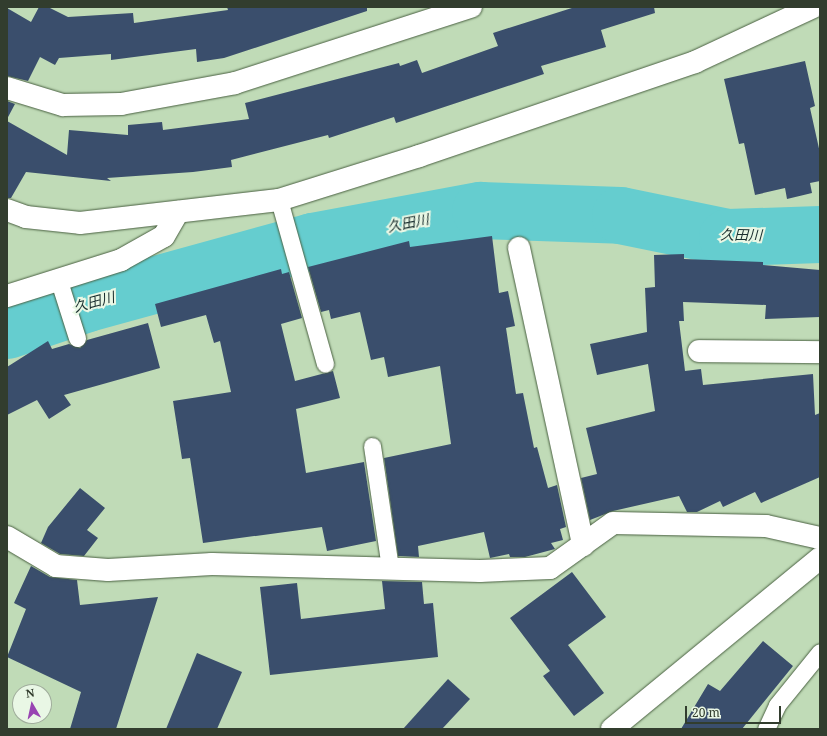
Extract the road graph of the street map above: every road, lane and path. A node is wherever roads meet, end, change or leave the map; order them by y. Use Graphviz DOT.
graph roads {
  1 [pos="471,7"];
  2 [pos="813,7"];
  3 [pos="7,88"];
  4 [pos="279,200"];
  5 [pos="7,210"];
  6 [pos="178,212"];
  7 [pos="519,248"];
  8 [pos="61,287"];
  9 [pos="7,296"];
  10 [pos="75,332"];
  11 [pos="700,351"];
  12 [pos="820,352"];
  13 [pos="325,364"];
  14 [pos="372,446"];
  15 [pos="7,537"];
  16 [pos="820,538"];
  17 [pos="583,544"];
  18 [pos="820,558"];
  19 [pos="390,568"];
  20 [pos="820,652"];
  21 [pos="612,729"];
  22 [pos="766,729"];
  1 -- 3 [label="street"];
  2 -- 4 [label="street"];
  4 -- 6 [label="street"];
  4 -- 13 [label="lane"];
  5 -- 6 [label="street"];
  6 -- 8 [label="street"];
  7 -- 17 [label="street"];
  8 -- 9 [label="street"];
  8 -- 10 [label="lane"];
  11 -- 12 [label="street"];
  14 -- 19 [label="lane"];
  15 -- 19 [label="street"];
  16 -- 17 [label="street"];
  17 -- 19 [label="street"];
  18 -- 21 [label="street"];
  20 -- 22 [label="lane"];
}
